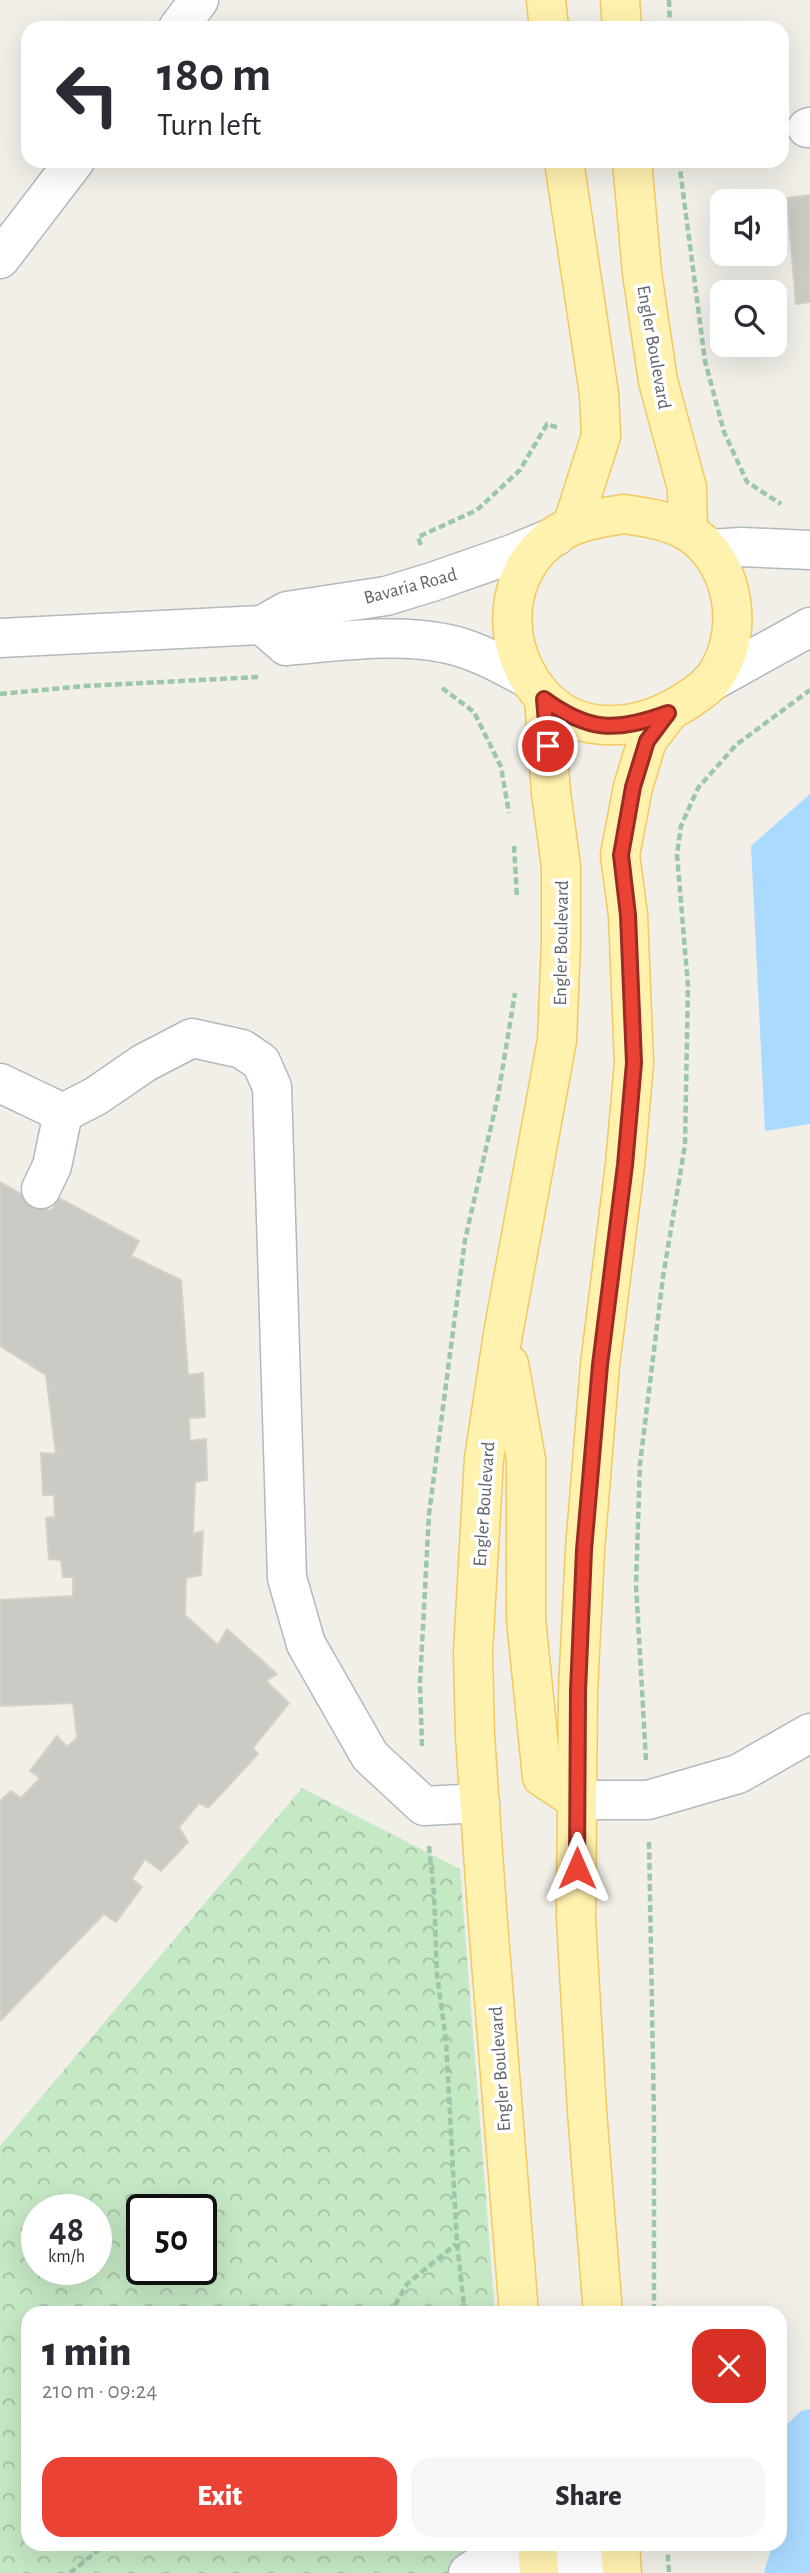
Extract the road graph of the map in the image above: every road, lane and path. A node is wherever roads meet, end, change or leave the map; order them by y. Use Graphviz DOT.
graph roads {
  1 [pos="199,0"];
  2 [pos="546,0"];
  3 [pos="620,0"];
  4 [pos="669,0"];
  5 [pos="183,21"];
  6 [pos="548,21"];
  7 [pos="622,21"];
  8 [pos="670,21"];
  9 [pos="69,168"];
  10 [pos="565,168"];
  11 [pos="633,168"];
  12 [pos="680,168"];
  13 [pos="6,240"];
  14 [pos="789,505"];
  15 [pos="564,531"];
  16 [pos="698,540"];
  17 [pos="810,551"];
  18 [pos="262,625"];
  19 [pos="810,627"];
  20 [pos="0,638"];
  21 [pos="271,677"];
  22 [pos="709,683"];
  23 [pos="436,685"];
  24 [pos="536,689"];
  25 [pos="810,690"];
  26 [pos="0,694"];
  27 [pos="668,713"];
  28 [pos="511,823"];
  29 [pos="513,834"];
  30 [pos="517,902"];
  31 [pos="516,983"];
  32 [pos="0,1083"];
  33 [pos="63,1113"];
  34 [pos="41,1189"];
  35 [pos="503,1334"];
  36 [pos="810,1732"];
  37 [pos="577,1800"];
  38 [pos="648,1800"];
  39 [pos="480,1803"];
  40 [pos="424,1806"];
  41 [pos="457,2243"];
  42 [pos="395,2306"];
  43 [pos="464,2306"];
  44 [pos="518,2306"];
  45 [pos="602,2306"];
  46 [pos="654,2306"];
  47 [pos="97,2551"];
  48 [pos="667,2551"];
  49 [pos="621,2558"];
  50 [pos="538,2560"];
  51 [pos="70,2573"];
  52 [pos="468,2573"];
  53 [pos="669,2573"];
  1 -- 5 [label="street"];
  2 -- 6 [label="main road"];
  3 -- 7 [label="main road"];
  4 -- 8 [label="path"];
  9 -- 13 [label="street"];
  10 -- 15 [label="main road"];
  11 -- 16 [label="main road, Engler Boulevard"];
  12 -- 14 [label="path"];
  15 -- 16 [label="main road"];
  15 -- 18 [label="street, Bavaria Road"];
  15 -- 24 [label="main road"];
  16 -- 17 [label="street"];
  16 -- 22 [label="main road"];
  18 -- 20 [label="street, Bavaria Road"];
  18 -- 24 [label="street"];
  19 -- 22 [label="street"];
  21 -- 26 [label="path"];
  22 -- 27 [label="main road"];
  23 -- 28 [label="path"];
  24 -- 27 [label="main road"];
  24 -- 35 [label="main road, Engler Boulevard"];
  25 -- 38 [label="path"];
  27 -- 37 [label="main road"];
  29 -- 30 [label="path"];
  31 -- 40 [label="path"];
  32 -- 33 [label="street"];
  33 -- 34 [label="street"];
  33 -- 40 [label="street"];
  35 -- 37 [label="main road"];
  35 -- 39 [label="main road, Engler Boulevard"];
  36 -- 38 [label="street"];
  37 -- 38 [label="street"];
  37 -- 45 [label="main road"];
  38 -- 46 [label="path"];
  39 -- 40 [label="street"];
  39 -- 44 [label="main road, Engler Boulevard"];
  40 -- 41 [label="path"];
  41 -- 42 [label="path"];
  41 -- 43 [label="path"];
  47 -- 51 [label="path"];
  48 -- 53 [label="path"];
  49 -- 50 [label="street"];
  50 -- 52 [label="street"];
}
